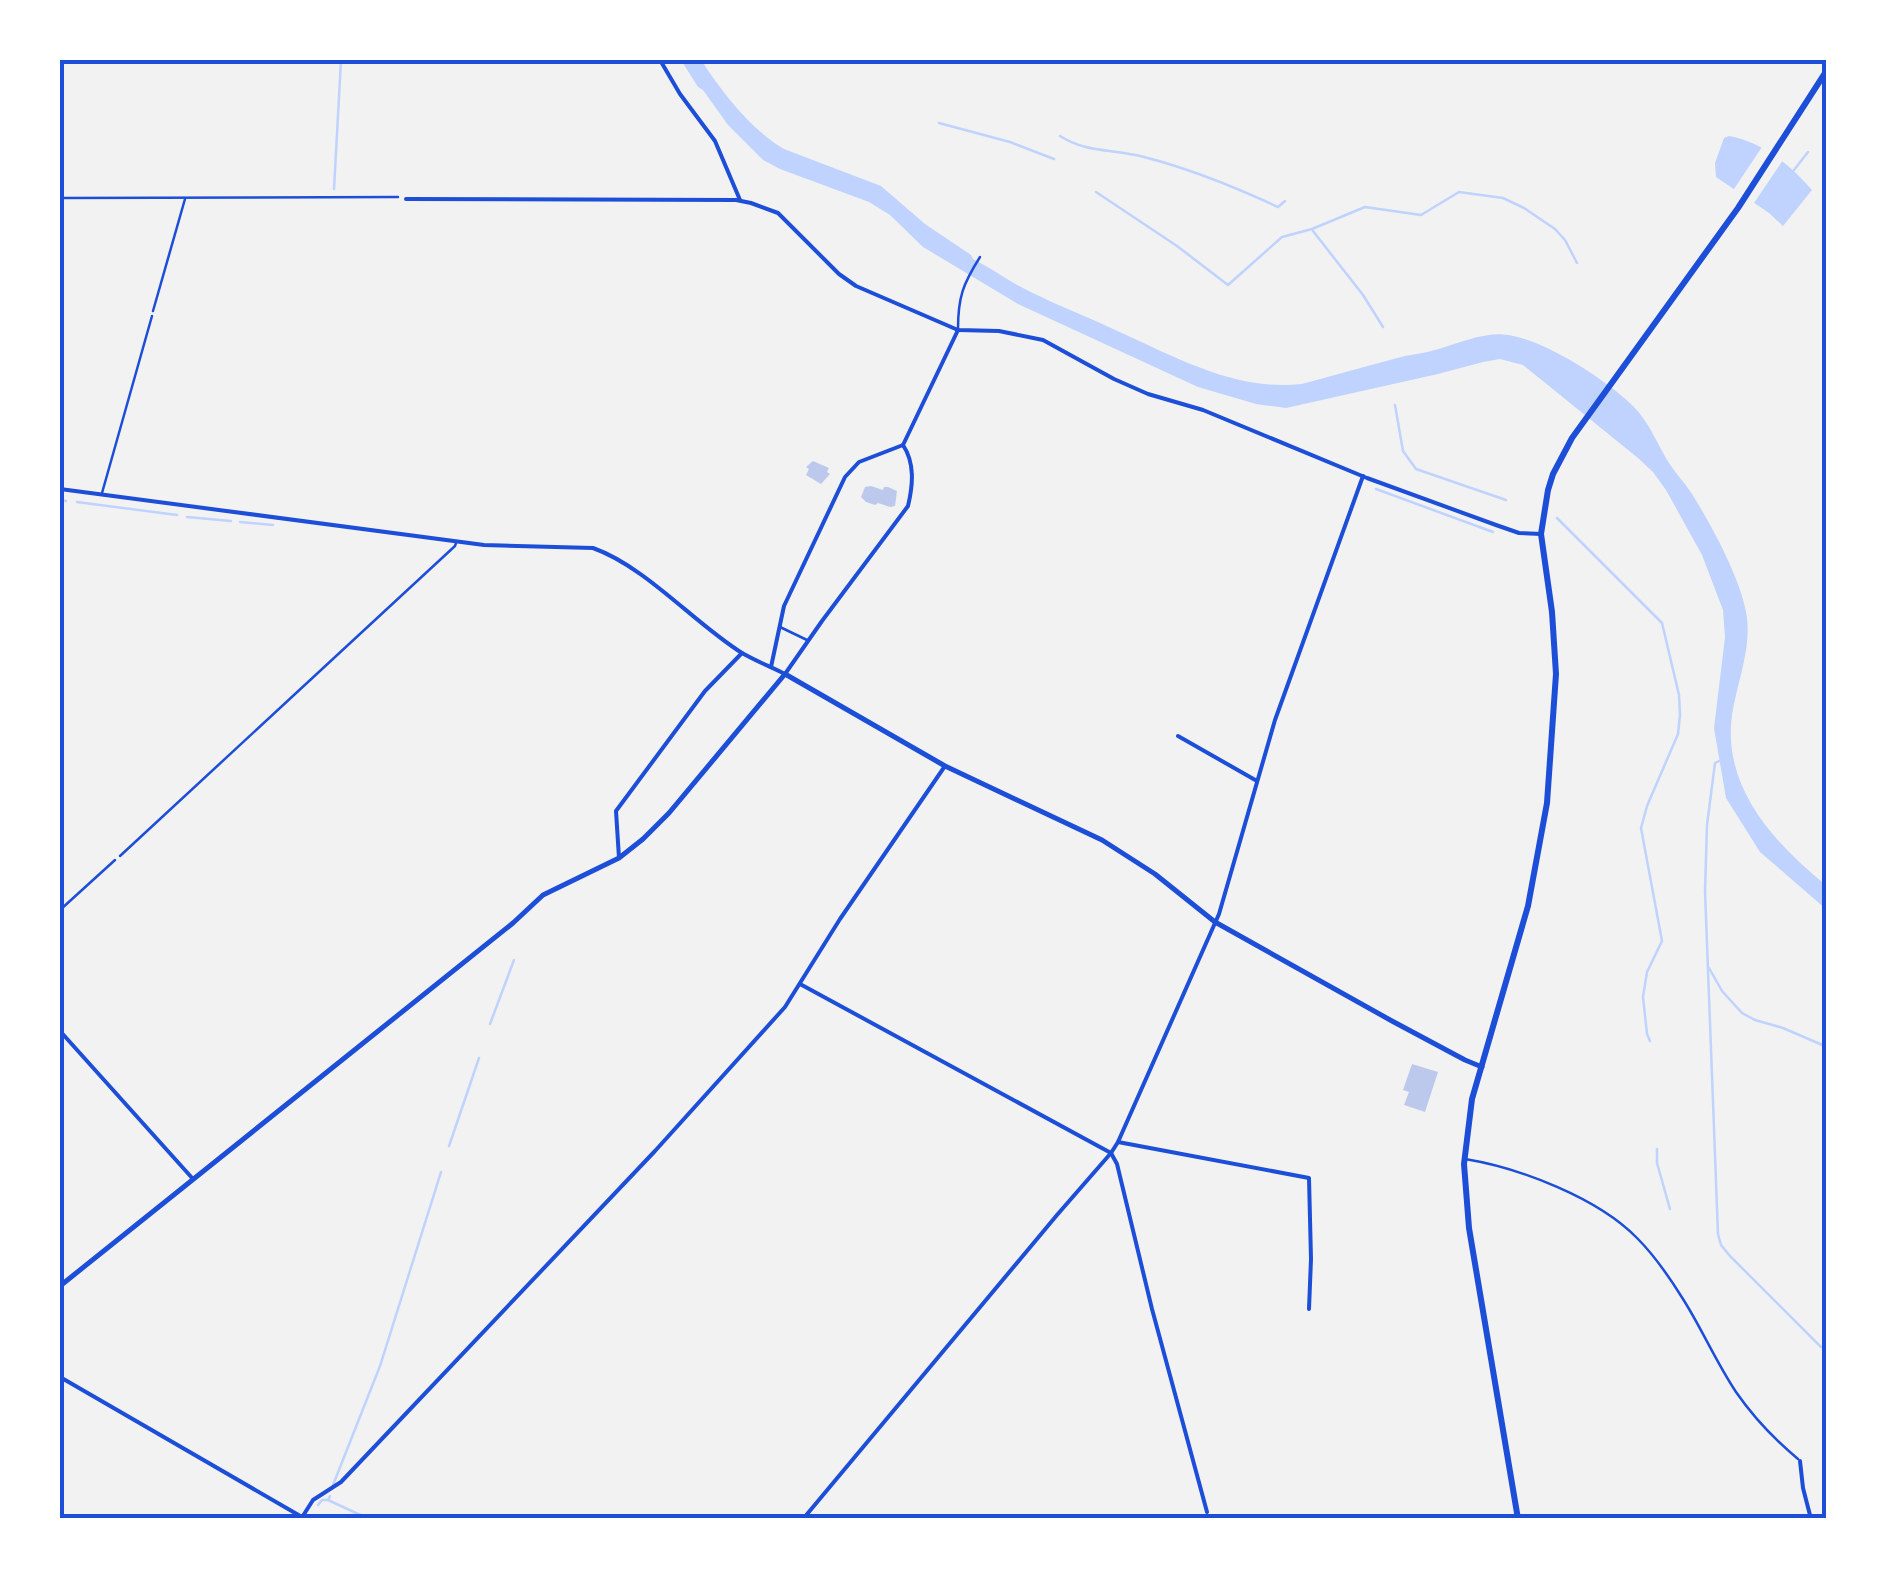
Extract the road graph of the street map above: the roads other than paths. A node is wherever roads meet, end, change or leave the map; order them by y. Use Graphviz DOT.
graph roads {
  1 [pos="660,60"];
  2 [pos="1827,70"];
  3 [pos="406,198"];
  4 [pos="740,200"];
  5 [pos="980,257"];
  6 [pos="152,316"];
  7 [pos="958,330"];
  8 [pos="903,444"];
  9 [pos="1362,476"];
  10 [pos="60,489"];
  11 [pos="102,494"];
  12 [pos="1541,534"];
  13 [pos="456,541"];
  14 [pos="780,628"];
  15 [pos="808,641"];
  16 [pos="740,655"];
  17 [pos="771,667"];
  18 [pos="785,674"];
  19 [pos="1178,736"];
  20 [pos="945,766"];
  21 [pos="1257,781"];
  22 [pos="120,856"];
  23 [pos="619,858"];
  24 [pos="1215,922"];
  25 [pos="799,983"];
  26 [pos="60,1031"];
  27 [pos="1482,1067"];
  28 [pos="1118,1142"];
  29 [pos="1111,1154"];
  30 [pos="1464,1158"];
  31 [pos="193,1178"];
  32 [pos="60,1286"];
  33 [pos="1309,1309"];
  34 [pos="60,1377"];
  35 [pos="1800,1461"];
  36 [pos="1207,1512"];
  37 [pos="302,1518"];
  38 [pos="803,1519"];
  39 [pos="1208,1519"];
  40 [pos="1518,1519"];
  41 [pos="1811,1519"];
  1 -- 4 [label="street"];
  2 -- 12 [label="main road"];
  3 -- 4 [label="street"];
  4 -- 7 [label="street"];
  5 -- 7 [label="lane"];
  6 -- 11 [label="lane"];
  7 -- 8 [label="street"];
  7 -- 9 [label="street"];
  8 -- 14 [label="street"];
  8 -- 15 [label="street"];
  9 -- 12 [label="street"];
  9 -- 21 [label="street"];
  10 -- 11 [label="street"];
  11 -- 13 [label="street"];
  12 -- 27 [label="main road"];
  13 -- 16 [label="street"];
  13 -- 22 [label="lane"];
  14 -- 15 [label="lane"];
  14 -- 17 [label="street"];
  15 -- 18 [label="street"];
  16 -- 17 [label="street"];
  16 -- 23 [label="street"];
  17 -- 18 [label="street"];
  18 -- 20 [label="street"];
  18 -- 23 [label="street"];
  19 -- 21 [label="street"];
  20 -- 24 [label="street"];
  20 -- 25 [label="street"];
  21 -- 24 [label="street"];
  23 -- 31 [label="street"];
  24 -- 27 [label="street"];
  24 -- 28 [label="street"];
  25 -- 29 [label="street"];
  25 -- 37 [label="street"];
  26 -- 31 [label="street"];
  27 -- 30 [label="main road"];
  28 -- 29 [label="street"];
  28 -- 33 [label="street"];
  29 -- 36 [label="street"];
  29 -- 38 [label="street"];
  30 -- 35 [label="lane"];
  30 -- 40 [label="main road"];
  31 -- 32 [label="street"];
  34 -- 37 [label="street"];
  35 -- 41 [label="street"];
  36 -- 39 [label="lane"];
}
